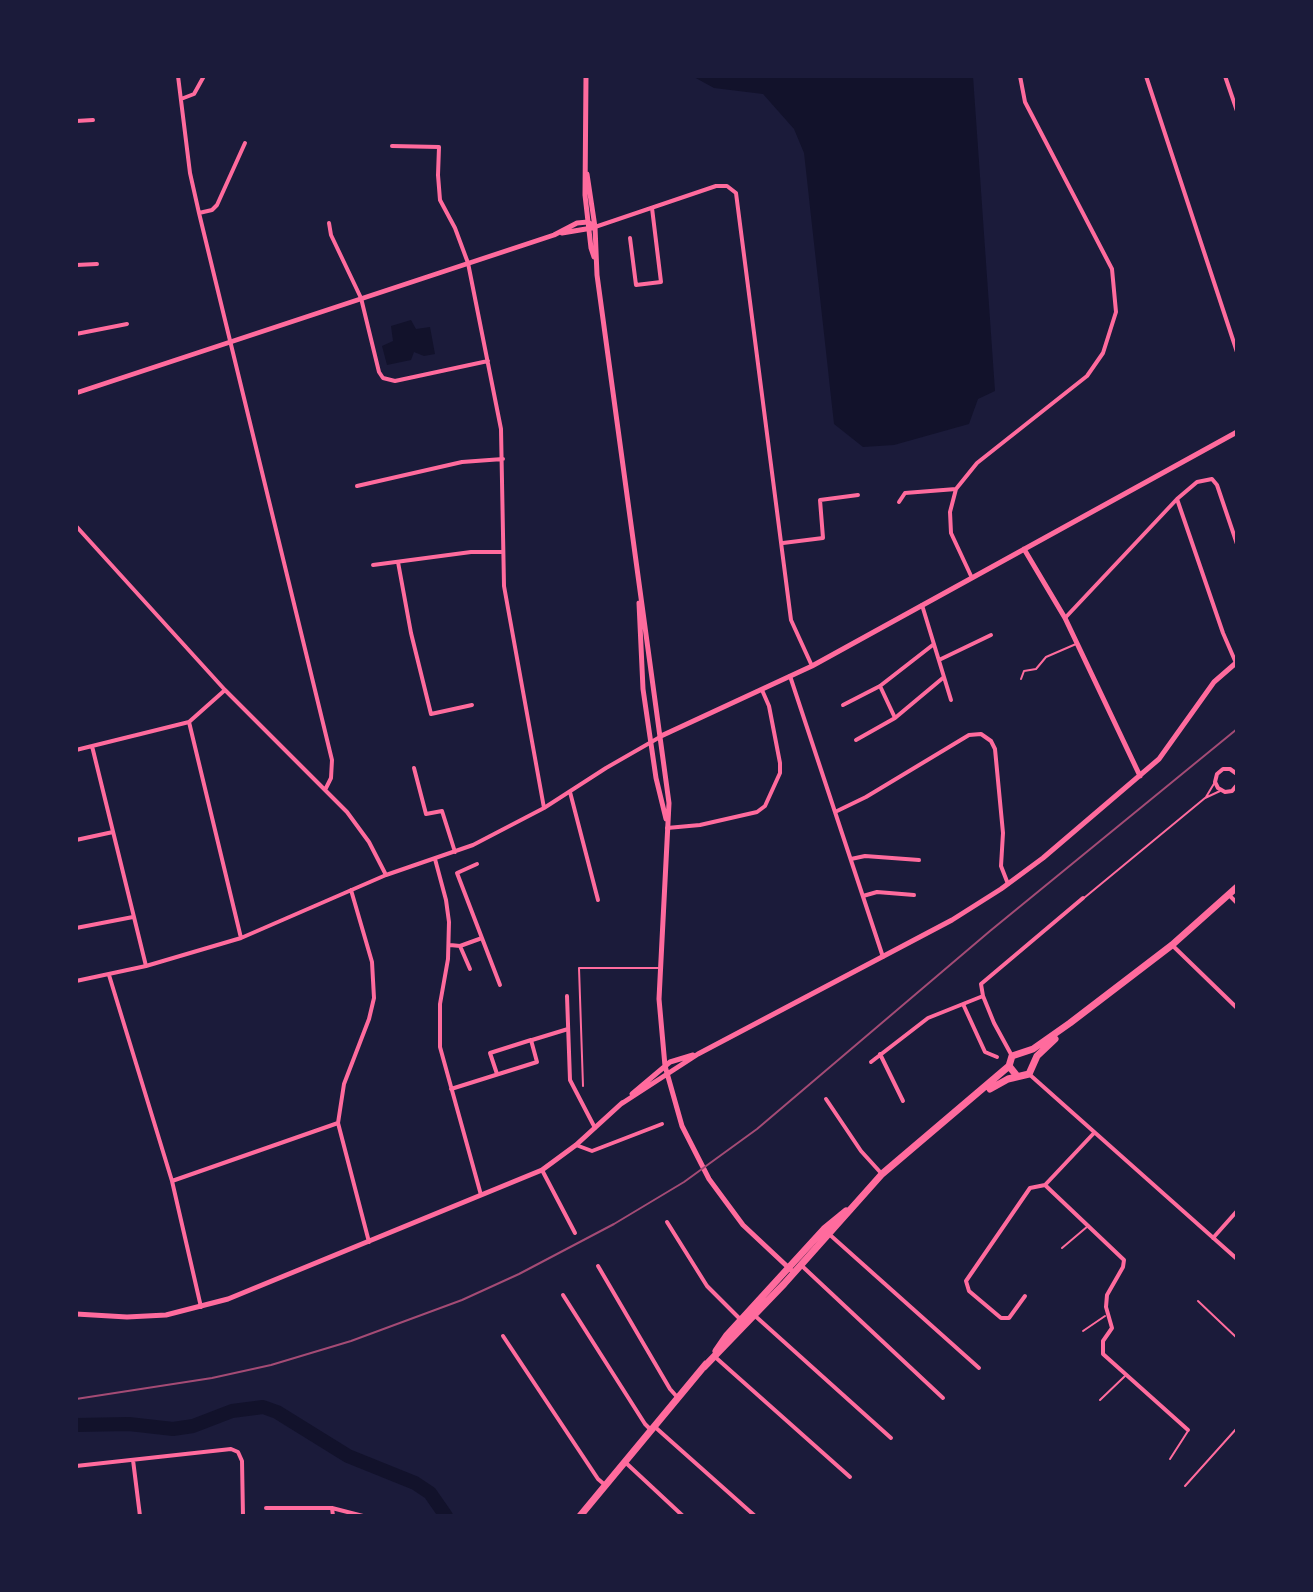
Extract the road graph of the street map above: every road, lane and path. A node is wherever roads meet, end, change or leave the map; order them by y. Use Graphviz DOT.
graph roads {
  1 [pos="178,76"];
  2 [pos="204,76"];
  3 [pos="586,76"];
  4 [pos="1020,76"];
  5 [pos="1146,76"];
  6 [pos="1225,76"];
  7 [pos="181,99"];
  8 [pos="1237,111"];
  9 [pos="93,120"];
  10 [pos="76,121"];
  11 [pos="245,143"];
  12 [pos="392,146"];
  13 [pos="587,174"];
  14 [pos="652,208"];
  15 [pos="199,213"];
  16 [pos="588,222"];
  17 [pos="329,223"];
  18 [pos="592,228"];
  19 [pos="557,233"];
  20 [pos="630,238"];
  21 [pos="468,263"];
  22 [pos="97,264"];
  23 [pos="76,265"];
  24 [pos="361,298"];
  25 [pos="127,324"];
  26 [pos="76,334"];
  27 [pos="230,341"];
  28 [pos="1237,352"];
  29 [pos="489,360"];
  30 [pos="76,393"];
  31 [pos="1237,432"];
  32 [pos="503,459"];
  33 [pos="357,486"];
  34 [pos="956,489"];
  35 [pos="858,495"];
  36 [pos="1177,499"];
  37 [pos="899,502"];
  38 [pos="76,526"];
  39 [pos="782,543"];
  40 [pos="1237,544"];
  41 [pos="1024,549"];
  42 [pos="502,552"];
  43 [pos="398,562"];
  44 [pos="373,565"];
  45 [pos="972,578"];
  46 [pos="639,594"];
  47 [pos="922,605"];
  48 [pos="1065,618"];
  49 [pos="991,635"];
  50 [pos="1077,643"];
  51 [pos="934,644"];
  52 [pos="939,660"];
  53 [pos="1236,662"];
  54 [pos="812,666"];
  55 [pos="790,676"];
  56 [pos="944,677"];
  57 [pos="1021,679"];
  58 [pos="880,686"];
  59 [pos="225,690"];
  60 [pos="762,690"];
  61 [pos="951,700"];
  62 [pos="472,705"];
  63 [pos="843,705"];
  64 [pos="895,718"];
  65 [pos="189,722"];
  66 [pos="661,736"];
  67 [pos="856,740"];
  68 [pos="650,742"];
  69 [pos="92,746"];
  70 [pos="76,750"];
  71 [pos="414,768"];
  72 [pos="1237,774"];
  73 [pos="1140,776"];
  74 [pos="1215,782"];
  75 [pos="1236,788"];
  76 [pos="325,790"];
  77 [pos="1222,791"];
  78 [pos="570,792"];
  79 [pos="1205,798"];
  80 [pos="544,808"];
  81 [pos="835,812"];
  82 [pos="667,828"];
  83 [pos="113,832"];
  84 [pos="76,840"];
  85 [pos="455,852"];
  86 [pos="435,859"];
  87 [pos="851,859"];
  88 [pos="919,860"];
  89 [pos="477,864"];
  90 [pos="386,875"];
  91 [pos="1008,884"];
  92 [pos="1237,887"];
  93 [pos="351,890"];
  94 [pos="914,895"];
  95 [pos="1229,895"];
  96 [pos="863,896"];
  97 [pos="1083,898"];
  98 [pos="598,900"];
  99 [pos="1237,903"];
  100 [pos="134,917"];
  101 [pos="76,928"];
  102 [pos="241,938"];
  103 [pos="482,938"];
  104 [pos="449,945"];
  105 [pos="1172,945"];
  106 [pos="460,946"];
  107 [pos="883,957"];
  108 [pos="146,966"];
  109 [pos="661,968"];
  110 [pos="470,969"];
  111 [pos="109,975"];
  112 [pos="76,981"];
  113 [pos="500,985"];
  114 [pos="567,996"];
  115 [pos="983,996"];
  116 [pos="963,1004"];
  117 [pos="1237,1008"];
  118 [pos="1070,1023"];
  119 [pos="568,1029"];
  120 [pos="531,1040"];
  121 [pos="1026,1053"];
  122 [pos="698,1054"];
  123 [pos="880,1054"];
  124 [pos="1012,1056"];
  125 [pos="997,1057"];
  126 [pos="871,1062"];
  127 [pos="1033,1062"];
  128 [pos="665,1066"];
  129 [pos="1009,1066"];
  130 [pos="497,1074"];
  131 [pos="667,1074"];
  132 [pos="1029,1074"];
  133 [pos="1017,1076"];
  134 [pos="583,1086"];
  135 [pos="451,1089"];
  136 [pos="826,1099"];
  137 [pos="972,1099"];
  138 [pos="903,1101"];
  139 [pos="621,1104"];
  140 [pos="338,1123"];
  141 [pos="662,1124"];
  142 [pos="595,1128"];
  143 [pos="1094,1133"];
  144 [pos="576,1145"];
  145 [pos="542,1170"];
  146 [pos="882,1174"];
  147 [pos="172,1181"];
  148 [pos="1045,1185"];
  149 [pos="481,1195"];
  150 [pos="1237,1211"];
  151 [pos="667,1222"];
  152 [pos="1089,1225"];
  153 [pos="827,1232"];
  154 [pos="575,1233"];
  155 [pos="1213,1238"];
  156 [pos="369,1242"];
  157 [pos="1062,1248"];
  158 [pos="1237,1259"];
  159 [pos="799,1261"];
  160 [pos="598,1266"];
  161 [pos="792,1271"];
  162 [pos="563,1295"];
  163 [pos="1025,1296"];
  164 [pos="1198,1301"];
  165 [pos="201,1307"];
  166 [pos="752,1313"];
  167 [pos="76,1314"];
  168 [pos="1108,1314"];
  169 [pos="743,1322"];
  170 [pos="1083,1331"];
  171 [pos="503,1336"];
  172 [pos="1237,1338"];
  173 [pos="714,1356"];
  174 [pos="979,1368"];
  175 [pos="1126,1375"];
  176 [pos="678,1398"];
  177 [pos="943,1398"];
  178 [pos="1100,1400"];
  179 [pos="1237,1428"];
  180 [pos="653,1429"];
  181 [pos="1188,1430"];
  182 [pos="891,1438"];
  183 [pos="1170,1459"];
  184 [pos="133,1460"];
  185 [pos="625,1462"];
  186 [pos="76,1466"];
  187 [pos="850,1477"];
  188 [pos="605,1485"];
  189 [pos="1185,1486"];
  190 [pos="266,1508"];
  191 [pos="332,1508"];
  192 [pos="140,1516"];
  193 [pos="243,1516"];
  194 [pos="333,1516"];
  195 [pos="363,1516"];
  196 [pos="580,1516"];
  197 [pos="683,1516"];
  198 [pos="755,1516"];
  1 -- 7 [label="street"];
  2 -- 7 [label="street"];
  3 -- 13 [label="street"];
  4 -- 34 [label="street"];
  5 -- 28 [label="street"];
  6 -- 8 [label="street"];
  7 -- 15 [label="street"];
  9 -- 10 [label="street"];
  11 -- 15 [label="street"];
  12 -- 21 [label="street"];
  13 -- 16 [label="street"];
  13 -- 18 [label="street"];
  14 -- 18 [label="street"];
  14 -- 20 [label="street"];
  14 -- 39 [label="street"];
  15 -- 27 [label="street"];
  16 -- 18 [label="street"];
  16 -- 19 [label="street"];
  17 -- 24 [label="street"];
  18 -- 19 [label="street"];
  18 -- 46 [label="street"];
  19 -- 21 [label="street"];
  21 -- 24 [label="street"];
  21 -- 29 [label="street"];
  22 -- 23 [label="street"];
  24 -- 27 [label="street"];
  24 -- 29 [label="street"];
  25 -- 26 [label="street"];
  27 -- 30 [label="street"];
  27 -- 76 [label="street"];
  29 -- 32 [label="street"];
  31 -- 41 [label="street"];
  32 -- 33 [label="street"];
  32 -- 42 [label="street"];
  34 -- 37 [label="street"];
  34 -- 45 [label="street"];
  35 -- 39 [label="street"];
  36 -- 40 [label="street"];
  36 -- 48 [label="street"];
  36 -- 53 [label="street"];
  38 -- 59 [label="street"];
  39 -- 54 [label="street"];
  41 -- 45 [label="street"];
  41 -- 48 [label="street"];
  42 -- 43 [label="street"];
  42 -- 80 [label="street"];
  43 -- 44 [label="street"];
  43 -- 62 [label="street"];
  45 -- 47 [label="street"];
  46 -- 66 [label="street"];
  46 -- 68 [label="street"];
  47 -- 51 [label="street"];
  47 -- 54 [label="street"];
  48 -- 50 [label="street"];
  49 -- 52 [label="street"];
  50 -- 57 [label="lane"];
  50 -- 73 [label="street"];
  51 -- 52 [label="street"];
  51 -- 58 [label="street"];
  52 -- 56 [label="street"];
  53 -- 73 [label="street"];
  54 -- 55 [label="street"];
  55 -- 60 [label="street"];
  55 -- 81 [label="street"];
  56 -- 61 [label="street"];
  56 -- 64 [label="street"];
  58 -- 63 [label="street"];
  58 -- 64 [label="street"];
  59 -- 65 [label="street"];
  59 -- 76 [label="street"];
  60 -- 66 [label="street"];
  60 -- 82 [label="street"];
  64 -- 67 [label="street"];
  65 -- 69 [label="street"];
  65 -- 102 [label="street"];
  66 -- 68 [label="street"];
  66 -- 82 [label="street"];
  68 -- 78 [label="street"];
  68 -- 82 [label="street"];
  69 -- 70 [label="street"];
  69 -- 83 [label="street"];
  71 -- 85 [label="street"];
  72 -- 74 [label="street"];
  73 -- 91 [label="street"];
  74 -- 77 [label="street"];
  74 -- 79 [label="lane"];
  75 -- 77 [label="street"];
  76 -- 90 [label="street"];
  77 -- 79 [label="lane"];
  78 -- 80 [label="street"];
  78 -- 98 [label="street"];
  79 -- 97 [label="lane"];
  80 -- 85 [label="street"];
  81 -- 87 [label="street"];
  81 -- 91 [label="street"];
  82 -- 109 [label="street"];
  83 -- 84 [label="street"];
  83 -- 100 [label="street"];
  85 -- 86 [label="street"];
  86 -- 90 [label="street"];
  86 -- 104 [label="street"];
  87 -- 88 [label="street"];
  87 -- 96 [label="street"];
  89 -- 103 [label="street"];
  90 -- 93 [label="street"];
  91 -- 107 [label="street"];
  92 -- 95 [label="main road"];
  93 -- 102 [label="street"];
  93 -- 140 [label="street"];
  94 -- 96 [label="street"];
  95 -- 99 [label="street"];
  95 -- 105 [label="main road"];
  96 -- 107 [label="street"];
  97 -- 115 [label="street"];
  100 -- 101 [label="street"];
  100 -- 108 [label="street"];
  102 -- 108 [label="street"];
  103 -- 106 [label="street"];
  103 -- 113 [label="street"];
  104 -- 106 [label="street"];
  104 -- 135 [label="street"];
  105 -- 117 [label="street"];
  105 -- 118 [label="main road"];
  106 -- 110 [label="street"];
  107 -- 122 [label="street"];
  108 -- 111 [label="street"];
  109 -- 128 [label="street"];
  109 -- 134 [label="lane"];
  111 -- 112 [label="street"];
  111 -- 147 [label="street"];
  114 -- 119 [label="street"];
  115 -- 116 [label="street"];
  115 -- 124 [label="street"];
  116 -- 123 [label="street"];
  116 -- 125 [label="street"];
  118 -- 121 [label="main road"];
  118 -- 127 [label="main road"];
  119 -- 120 [label="street"];
  119 -- 142 [label="street"];
  120 -- 130 [label="street"];
  120 -- 130 [label="street"];
  121 -- 124 [label="main road"];
  121 -- 127 [label="main road"];
  122 -- 128 [label="street"];
  122 -- 131 [label="street"];
  123 -- 126 [label="street"];
  123 -- 138 [label="street"];
  124 -- 129 [label="main road"];
  127 -- 132 [label="main road"];
  128 -- 131 [label="street"];
  128 -- 139 [label="street"];
  129 -- 133 [label="main road"];
  129 -- 137 [label="main road"];
  130 -- 135 [label="street"];
  131 -- 139 [label="street"];
  131 -- 161 [label="street"];
  132 -- 133 [label="main road"];
  132 -- 143 [label="street"];
  133 -- 137 [label="main road"];
  135 -- 149 [label="street"];
  136 -- 146 [label="street"];
  137 -- 146 [label="main road"];
  139 -- 142 [label="street"];
  140 -- 147 [label="street"];
  140 -- 156 [label="street"];
  141 -- 144 [label="street"];
  142 -- 144 [label="street"];
  143 -- 148 [label="street"];
  143 -- 155 [label="street"];
  144 -- 145 [label="street"];
  145 -- 149 [label="street"];
  145 -- 154 [label="street"];
  146 -- 153 [label="main road"];
  147 -- 165 [label="street"];
  148 -- 152 [label="street"];
  148 -- 163 [label="street"];
  149 -- 156 [label="street"];
  150 -- 155 [label="street"];
  151 -- 169 [label="street"];
  152 -- 157 [label="lane"];
  152 -- 168 [label="street"];
  153 -- 159 [label="main road"];
  153 -- 174 [label="street"];
  155 -- 158 [label="street"];
  156 -- 165 [label="street"];
  159 -- 161 [label="main road"];
  159 -- 177 [label="street"];
  160 -- 176 [label="street"];
  161 -- 166 [label="main road"];
  162 -- 180 [label="street"];
  164 -- 172 [label="lane"];
  165 -- 167 [label="street"];
  166 -- 169 [label="main road"];
  166 -- 182 [label="street"];
  168 -- 170 [label="lane"];
  168 -- 175 [label="street"];
  169 -- 173 [label="main road"];
  171 -- 188 [label="street"];
  173 -- 176 [label="main road"];
  173 -- 187 [label="street"];
  175 -- 178 [label="lane"];
  175 -- 181 [label="street"];
  176 -- 180 [label="main road"];
  179 -- 189 [label="lane"];
  180 -- 185 [label="main road"];
  180 -- 198 [label="street"];
  181 -- 183 [label="lane"];
  184 -- 186 [label="street"];
  184 -- 192 [label="street"];
  184 -- 193 [label="street"];
  185 -- 188 [label="main road"];
  185 -- 197 [label="street"];
  188 -- 196 [label="main road"];
  190 -- 191 [label="street"];
  191 -- 194 [label="street"];
  191 -- 195 [label="street"];
}
